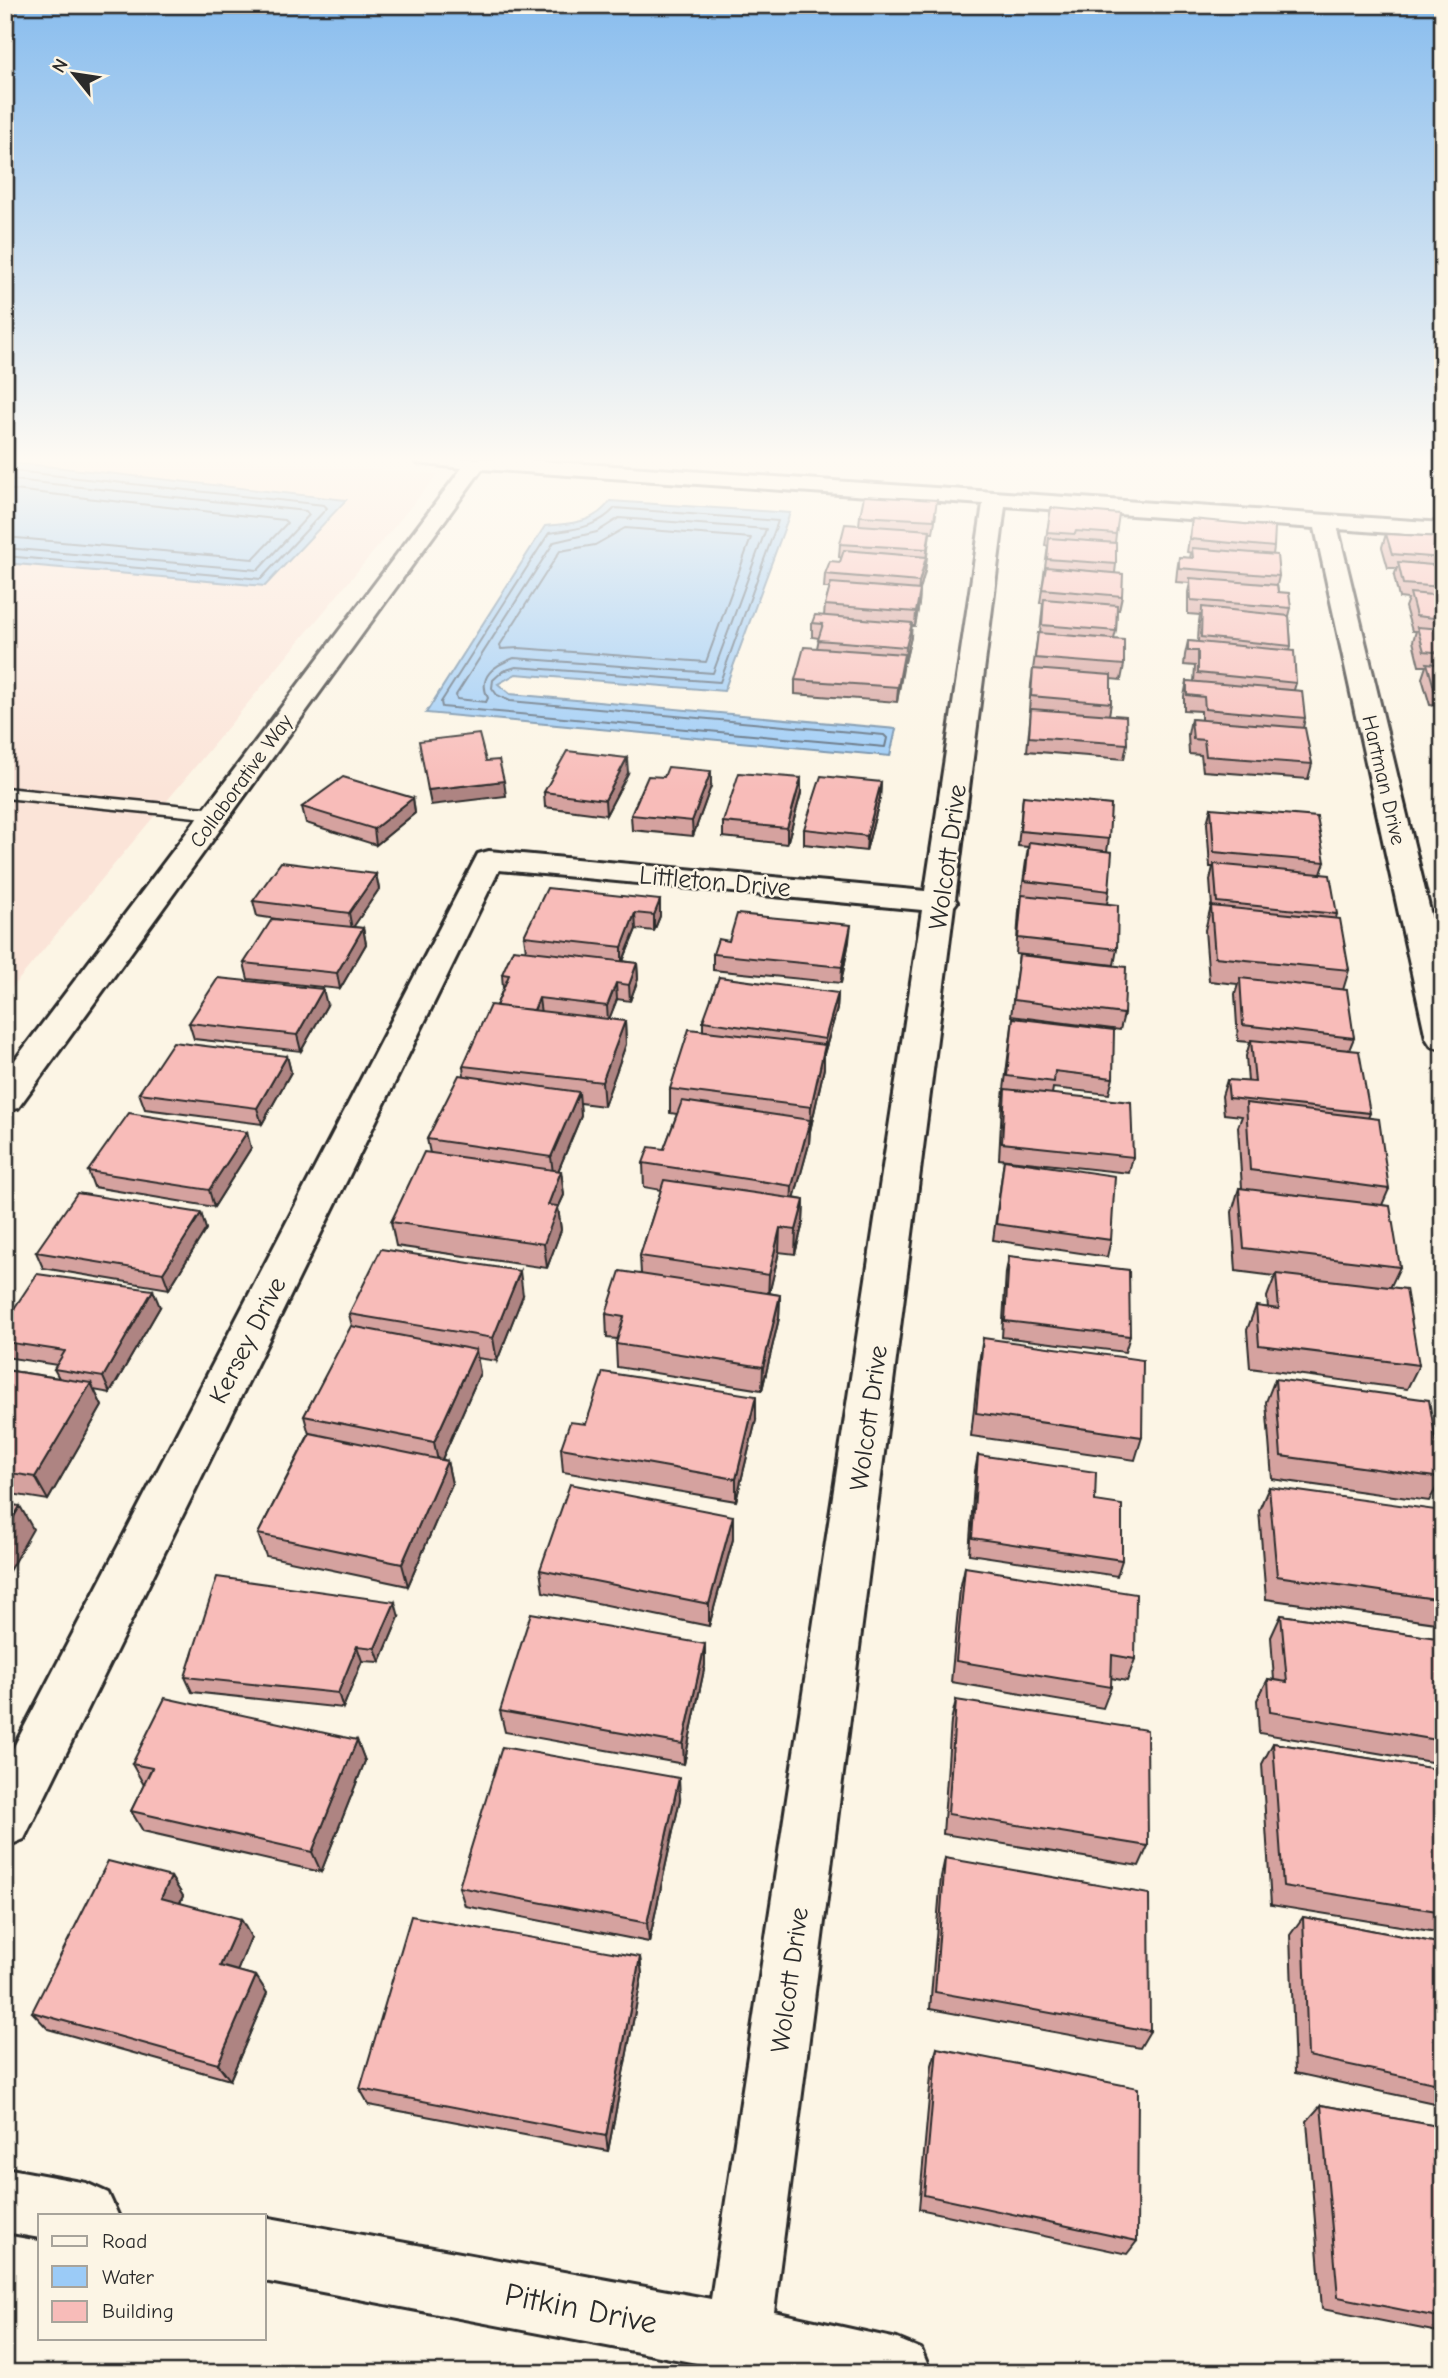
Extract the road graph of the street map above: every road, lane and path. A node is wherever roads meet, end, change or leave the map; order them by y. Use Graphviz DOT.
graph roads {
  1 [pos="397,570"];
  2 [pos="985,570"];
  3 [pos="1336,570"];
  4 [pos="5,793"];
  5 [pos="216,814"];
  6 [pos="489,860"];
  7 [pos="941,902"];
  8 [pos="1443,1038"];
  9 [pos="5,1099"];
  10 [pos="5,1821"];
  11 [pos="5,2200"];
  12 [pos="81,2214"];
  13 [pos="266,2249"];
  14 [pos="738,2337"];
  15 [pos="897,2373"];
  1 -- 5 [label="street, Collaborative Way"];
  2 -- 7 [label="street, Wolcott Drive"];
  3 -- 8 [label="street, Hartman Drive"];
  4 -- 5 [label="lane"];
  5 -- 9 [label="street, Collaborative Way"];
  6 -- 7 [label="street, Littleton Drive"];
  6 -- 10 [label="street, Kersey Drive"];
  7 -- 14 [label="street, Wolcott Drive"];
  11 -- 12 [label="street"];
  13 -- 14 [label="street, Pitkin Drive"];
  14 -- 15 [label="street, Pitkin Drive"];
}
